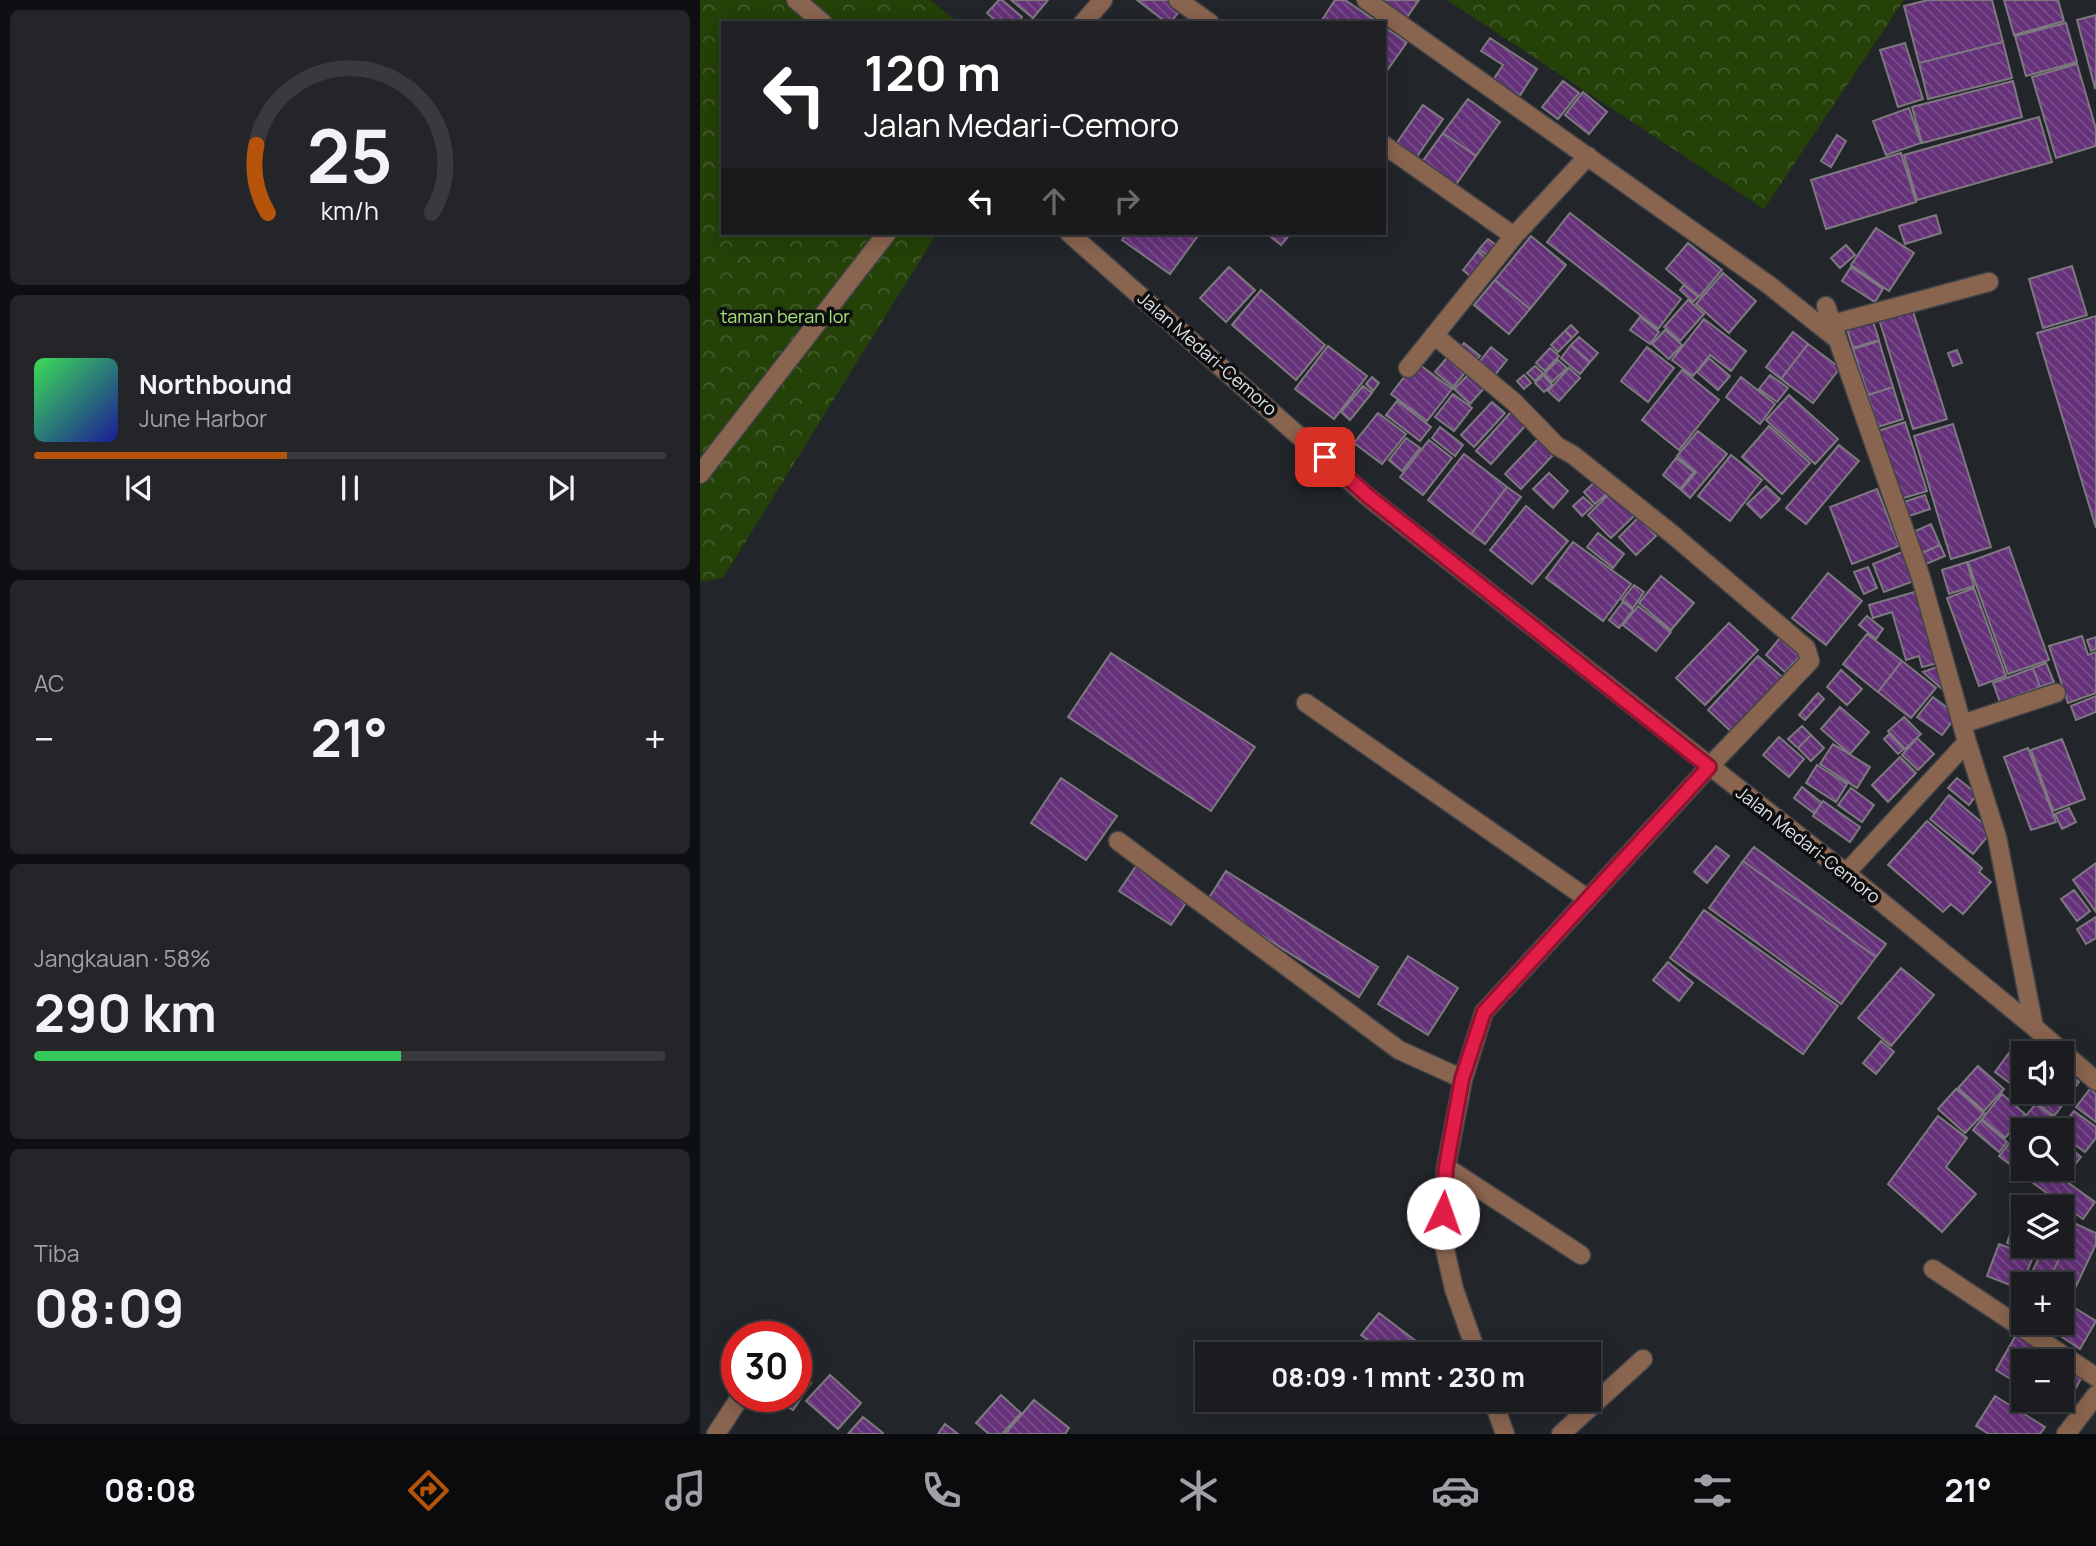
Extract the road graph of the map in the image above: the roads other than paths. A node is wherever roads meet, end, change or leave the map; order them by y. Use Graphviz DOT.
graph roads {
  1 [pos="796,0"];
  2 [pos="1103,0"];
  3 [pos="1178,0"];
  4 [pos="1366,0"];
  5 [pos="821,21"];
  6 [pos="1085,21"];
  7 [pos="1207,21"];
  8 [pos="1386,146"];
  9 [pos="1588,156"];
  10 [pos="885,235"];
  11 [pos="1071,235"];
  12 [pos="1514,236"];
  13 [pos="1989,282"];
  14 [pos="1832,323"];
  15 [pos="1434,335"];
  16 [pos="1408,368"];
  17 [pos="700,474"];
  18 [pos="2056,692"];
  19 [pos="1306,703"];
  20 [pos="1964,733"];
  21 [pos="1709,767"];
  22 [pos="1118,841"];
  23 [pos="1846,873"];
  24 [pos="1588,899"];
  25 [pos="2034,1027"];
  26 [pos="1462,1079"];
  27 [pos="2096,1081"];
  28 [pos="1446,1167"];
  29 [pos="1581,1255"];
  30 [pos="1933,1269"];
  31 [pos="1473,1342"];
  32 [pos="1643,1359"];
  33 [pos="2096,1377"];
  34 [pos="2096,1395"];
  35 [pos="730,1412"];
  36 [pos="1497,1412"];
  37 [pos="716,1434"];
  38 [pos="1505,1434"];
  39 [pos="1561,1434"];
  40 [pos="2066,1434"];
  1 -- 5 [label="street"];
  2 -- 6 [label="street"];
  3 -- 7 [label="street"];
  4 -- 9 [label="street"];
  8 -- 12 [label="street"];
  9 -- 12 [label="street"];
  9 -- 14 [label="street"];
  10 -- 17 [label="street"];
  11 -- 21 [label="street, Jalan Medari-Cemoro"];
  12 -- 15 [label="street"];
  13 -- 14 [label="street"];
  14 -- 20 [label="street"];
  15 -- 16 [label="street"];
  15 -- 21 [label="street"];
  18 -- 20 [label="street"];
  19 -- 24 [label="street"];
  20 -- 23 [label="street"];
  20 -- 25 [label="street"];
  21 -- 23 [label="street, Jalan Medari-Cemoro"];
  21 -- 24 [label="street"];
  22 -- 26 [label="street"];
  23 -- 25 [label="street, Jalan Medari-Cemoro"];
  24 -- 26 [label="street"];
  25 -- 27 [label="street, Jalan Medari-Cemoro"];
  26 -- 28 [label="street"];
  28 -- 29 [label="street"];
  28 -- 31 [label="street"];
  30 -- 33 [label="street"];
  32 -- 39 [label="street"];
  34 -- 40 [label="street"];
  35 -- 37 [label="street"];
  36 -- 38 [label="street"];
}
